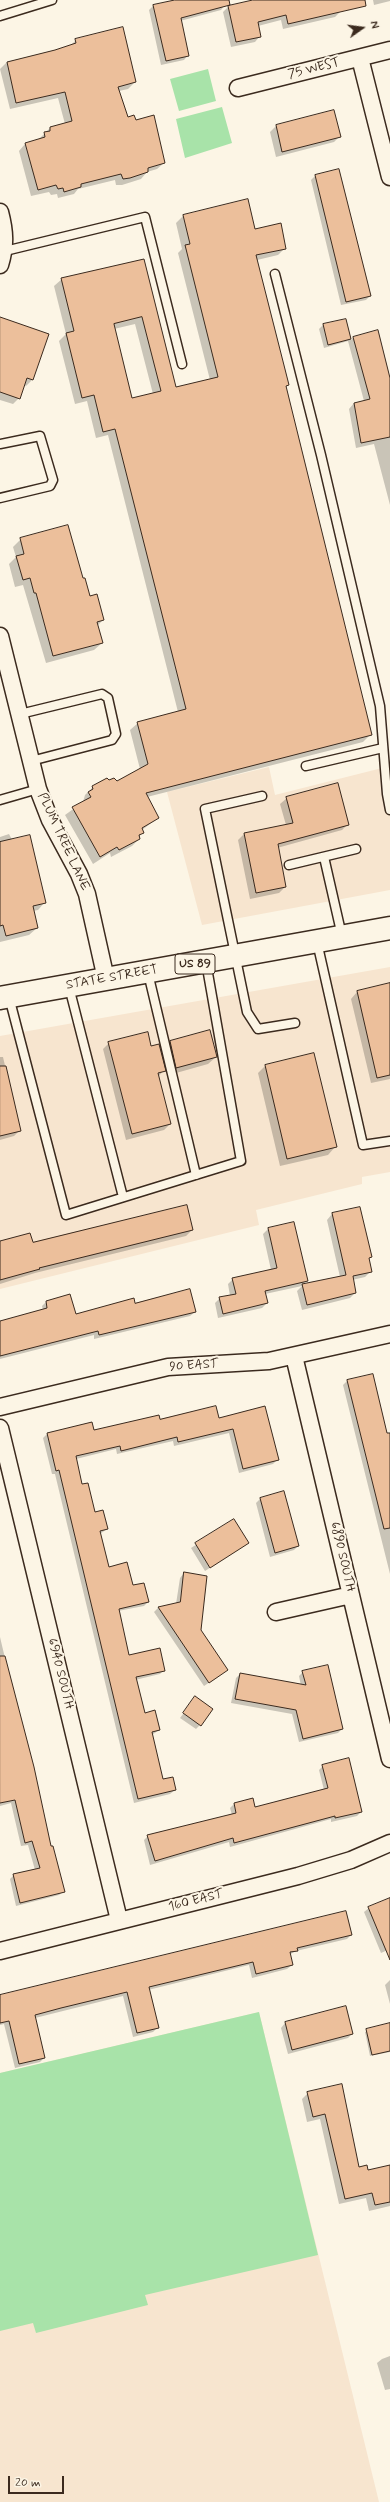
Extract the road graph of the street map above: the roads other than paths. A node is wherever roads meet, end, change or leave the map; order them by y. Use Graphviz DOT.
graph roads {
  1 [pos="52,0"];
  2 [pos="0,16"];
  3 [pos="390,50"];
  4 [pos="360,58"];
  5 [pos="238,88"];
  6 [pos="390,177"];
  7 [pos="0,212"];
  8 [pos="2,258"];
  9 [pos="274,274"];
  10 [pos="182,364"];
  11 [pos="0,444"];
  12 [pos="0,498"];
  13 [pos="0,640"];
  14 [pos="20,714"];
  15 [pos="383,748"];
  16 [pos="31,761"];
  17 [pos="306,766"];
  18 [pos="38,789"];
  19 [pos="262,796"];
  20 [pos="0,800"];
  21 [pos="390,810"];
  22 [pos="356,849"];
  23 [pos="324,857"];
  24 [pos="289,865"];
  25 [pos="390,928"];
  26 [pos="342,937"];
  27 [pos="317,942"];
  28 [pos="235,957"];
  29 [pos="206,962"];
  30 [pos="148,972"];
  31 [pos="106,979"];
  32 [pos="68,986"];
  33 [pos="4,997"];
  34 [pos="295,1023"];
  35 [pos="390,1141"];
  36 [pos="196,1175"];
  37 [pos="123,1197"];
  38 [pos="390,1334"];
  39 [pos="294,1356"];
  40 [pos="0,1407"];
  41 [pos="0,1428"];
  42 [pos="351,1595"];
  43 [pos="276,1612"];
  44 [pos="390,1759"];
  45 [pos="390,1843"];
  46 [pos="120,1920"];
  47 [pos="0,1951"];
  1 -- 2 [label="lane"];
  3 -- 4 [label="street, 75 WEST"];
  4 -- 5 [label="street, 75 WEST"];
  4 -- 6 [label="street"];
  7 -- 8 [label="street"];
  8 -- 10 [label="lane"];
  9 -- 15 [label="lane"];
  11 -- 12 [label="lane"];
  13 -- 14 [label="street, PLUM TREE LANE"];
  14 -- 16 [label="street, PLUM TREE LANE"];
  14 -- 16 [label="lane"];
  15 -- 17 [label="lane"];
  15 -- 21 [label="lane"];
  16 -- 18 [label="street, PLUM TREE LANE"];
  18 -- 20 [label="lane"];
  18 -- 31 [label="street, PLUM TREE LANE"];
  19 -- 28 [label="lane"];
  22 -- 23 [label="lane"];
  23 -- 24 [label="lane"];
  23 -- 26 [label="lane"];
  25 -- 26 [label="main road, STATE STREET / US 89"];
  26 -- 27 [label="main road, STATE STREET / US 89"];
  27 -- 28 [label="main road, STATE STREET / US 89"];
  27 -- 35 [label="lane"];
  28 -- 29 [label="main road, STATE STREET / US 89"];
  28 -- 34 [label="lane"];
  29 -- 30 [label="main road, STATE STREET / US 89"];
  29 -- 36 [label="lane"];
  30 -- 31 [label="main road, STATE STREET / US 89"];
  30 -- 36 [label="lane"];
  31 -- 32 [label="main road, STATE STREET / US 89"];
  32 -- 33 [label="main road, STATE STREET / US 89"];
  32 -- 37 [label="lane"];
  33 -- 37 [label="lane"];
  36 -- 37 [label="lane"];
  38 -- 39 [label="street, 90 EAST"];
  39 -- 40 [label="street, 90 EAST"];
  39 -- 42 [label="street, 6890 SOUTH"];
  41 -- 46 [label="street, 6940 SOUTH"];
  42 -- 43 [label="street"];
  42 -- 44 [label="street, 6890 SOUTH"];
  45 -- 46 [label="street, 160 EAST"];
  46 -- 47 [label="street, 160 EAST"];
}
